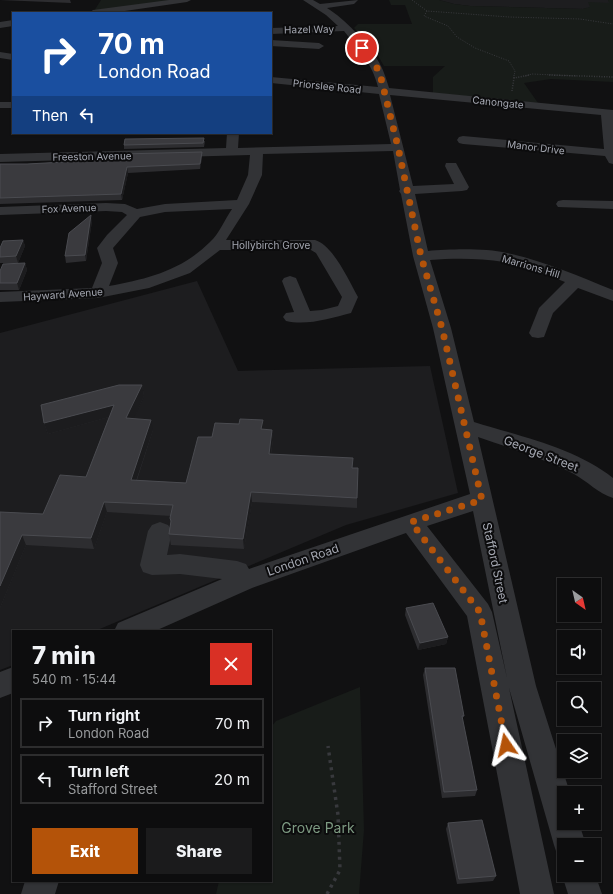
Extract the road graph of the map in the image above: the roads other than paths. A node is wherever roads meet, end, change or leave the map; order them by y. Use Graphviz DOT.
graph roads {
  1 [pos="188,0"];
  2 [pos="307,0"];
  3 [pos="354,0"];
  4 [pos="319,7"];
  5 [pos="101,12"];
  6 [pos="12,24"];
  7 [pos="0,25"];
  8 [pos="346,28"];
  9 [pos="272,30"];
  10 [pos="272,43"];
  11 [pos="320,46"];
  12 [pos="0,55"];
  13 [pos="12,56"];
  14 [pos="272,80"];
  15 [pos="383,91"];
  16 [pos="0,105"];
  17 [pos="12,105"];
  18 [pos="610,113"];
  19 [pos="233,134"];
  20 [pos="463,140"];
  21 [pos="398,147"];
  22 [pos="257,151"];
  23 [pos="232,152"];
  24 [pos="612,157"];
  25 [pos="0,158"];
  26 [pos="451,166"];
  27 [pos="406,191"];
  28 [pos="242,204"];
  29 [pos="563,204"];
  30 [pos="613,205"];
  31 [pos="3,214"];
  32 [pos="135,214"];
  33 [pos="216,245"];
  34 [pos="421,256"];
  35 [pos="576,280"];
  36 [pos="290,281"];
  37 [pos="98,293"];
  38 [pos="613,296"];
  39 [pos="0,297"];
  40 [pos="538,333"];
  41 [pos="465,426"];
  42 [pos="613,490"];
  43 [pos="482,500"];
  44 [pos="411,522"];
  45 [pos="160,531"];
  46 [pos="243,581"];
  47 [pos="147,626"];
  48 [pos="131,630"];
  49 [pos="12,680"];
  50 [pos="0,685"];
  51 [pos="568,838"];
  52 [pos="42,882"];
  53 [pos="581,882"];
  54 [pos="38,894"];
  55 [pos="537,894"];
  56 [pos="585,894"];
  1 -- 5 [label="street"];
  2 -- 4 [label="street, Stafford Street"];
  3 -- 4 [label="street"];
  4 -- 8 [label="street, Stafford Street"];
  6 -- 7 [label="street"];
  8 -- 9 [label="street, Hazel Way"];
  8 -- 15 [label="street, Stafford Street"];
  10 -- 11 [label="street, Hazel Way"];
  12 -- 13 [label="street"];
  14 -- 15 [label="street, Priorslee Road"];
  15 -- 18 [label="street, Canongate"];
  15 -- 21 [label="street, Stafford Street"];
  16 -- 17 [label="street"];
  18 -- 24 [label="street"];
  19 -- 23 [label="street"];
  20 -- 24 [label="street, Manor Drive"];
  21 -- 22 [label="street, Freeston Avenue"];
  21 -- 27 [label="street, Stafford Street"];
  22 -- 23 [label="street, Freeston Avenue"];
  22 -- 28 [label="street, Hayward Avenue"];
  23 -- 25 [label="street, Freeston Avenue"];
  26 -- 27 [label="street"];
  27 -- 34 [label="street, Stafford Street"];
  28 -- 32 [label="street"];
  28 -- 33 [label="street, Hayward Avenue"];
  29 -- 30 [label="street"];
  31 -- 32 [label="street, Fox Avenue"];
  32 -- 37 [label="street"];
  33 -- 36 [label="street, Hollybirch Grove"];
  33 -- 37 [label="street, Hayward Avenue"];
  34 -- 35 [label="street, Marrions Hill"];
  34 -- 41 [label="street, Stafford Street"];
  35 -- 38 [label="street, Marrions Hill"];
  35 -- 40 [label="street"];
  37 -- 39 [label="street, Hayward Avenue"];
  41 -- 42 [label="street, George Street"];
  41 -- 43 [label="street, Stafford Street"];
  43 -- 44 [label="street, London Road"];
  43 -- 51 [label="street, Stafford Street"];
  44 -- 46 [label="street, London Road"];
  44 -- 55 [label="street"];
  45 -- 46 [label="street"];
  46 -- 47 [label="street, London Road"];
  47 -- 48 [label="street, London Road"];
  49 -- 50 [label="street"];
  52 -- 54 [label="street"];
  53 -- 56 [label="street"];
}
